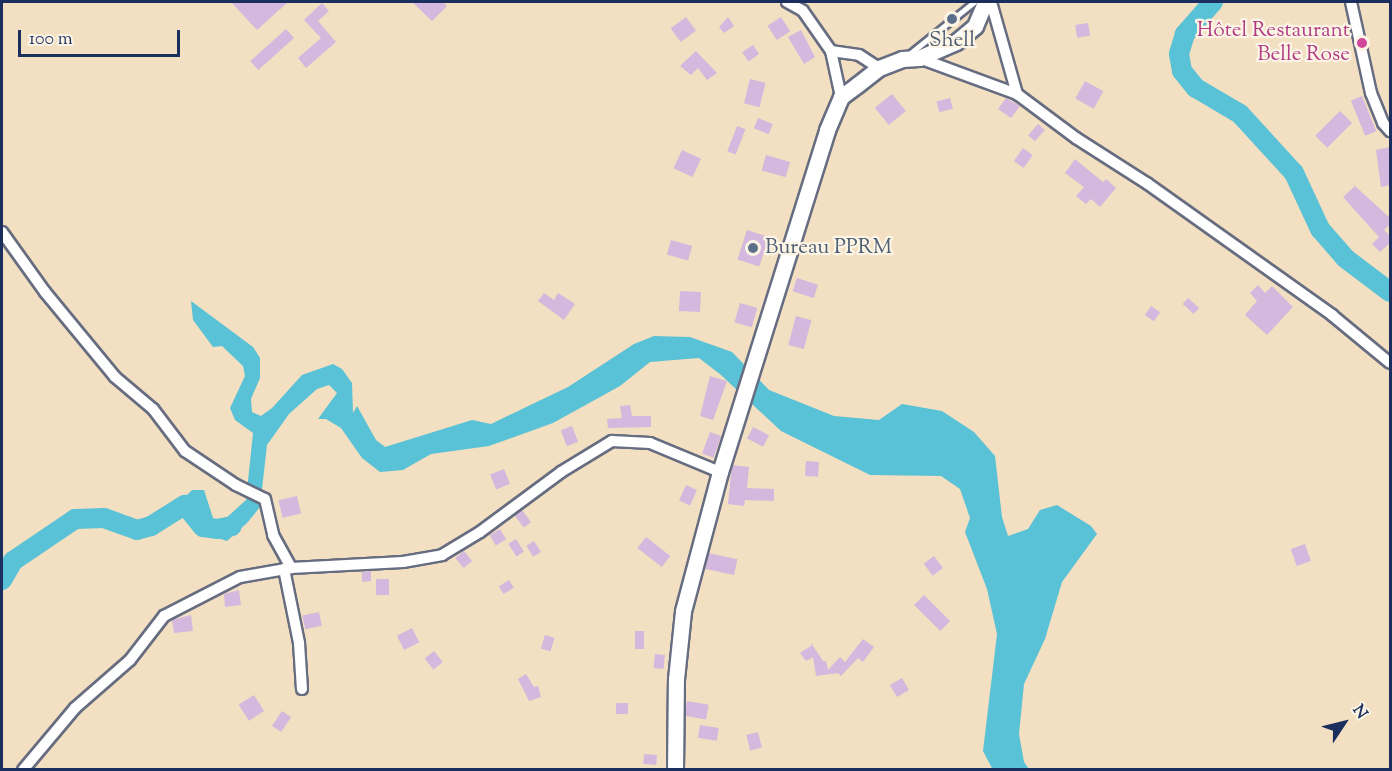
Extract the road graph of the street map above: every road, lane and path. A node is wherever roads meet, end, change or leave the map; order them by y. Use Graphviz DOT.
graph roads {
  1 [pos="787,2"];
  2 [pos="974,2"];
  3 [pos="985,2"];
  4 [pos="991,2"];
  5 [pos="1351,2"];
  6 [pos="802,6"];
  7 [pos="831,51"];
  8 [pos="919,58"];
  9 [pos="902,60"];
  10 [pos="879,68"];
  11 [pos="1017,94"];
  12 [pos="842,97"];
  13 [pos="1390,131"];
  14 [pos="2,232"];
  15 [pos="1390,363"];
  16 [pos="720,472"];
  17 [pos="287,568"];
  18 [pos="302,690"];
  19 [pos="23,770"];
  20 [pos="675,770"];
  1 -- 6 [label="street"];
  2 -- 9 [label="lane"];
  3 -- 8 [label="main road"];
  4 -- 11 [label="street"];
  5 -- 13 [label="street"];
  6 -- 7 [label="street"];
  7 -- 10 [label="street"];
  7 -- 12 [label="street"];
  8 -- 9 [label="main road"];
  8 -- 11 [label="street"];
  9 -- 10 [label="main road"];
  10 -- 12 [label="main road"];
  11 -- 15 [label="street"];
  12 -- 16 [label="main road"];
  14 -- 17 [label="street"];
  16 -- 17 [label="street"];
  16 -- 20 [label="main road"];
  17 -- 18 [label="street"];
  17 -- 19 [label="street"];
}
